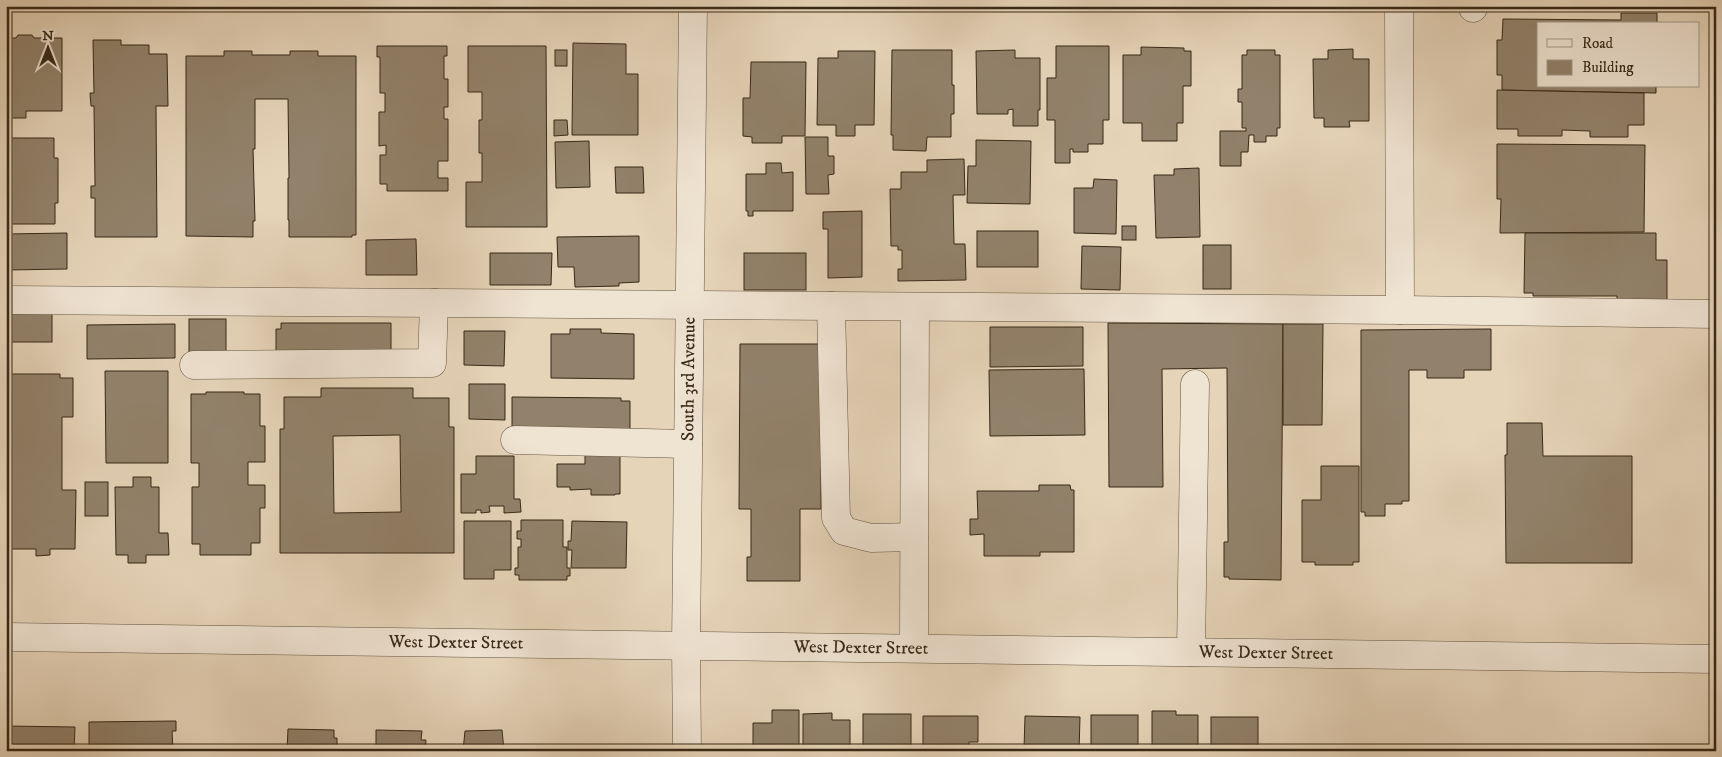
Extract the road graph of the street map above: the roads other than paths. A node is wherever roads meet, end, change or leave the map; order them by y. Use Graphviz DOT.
graph roads {
  1 [pos="693,6"];
  2 [pos="1399,6"];
  3 [pos="6,300"];
  4 [pos="434,303"];
  5 [pos="690,305"];
  6 [pos="831,306"];
  7 [pos="915,307"];
  8 [pos="1400,310"];
  9 [pos="1716,314"];
  10 [pos="194,365"];
  11 [pos="1195,384"];
  12 [pos="515,440"];
  13 [pos="688,444"];
  14 [pos="914,537"];
  15 [pos="6,637"];
  16 [pos="686,645"];
  17 [pos="914,648"];
  18 [pos="1191,652"];
  19 [pos="1716,659"];
  20 [pos="687,751"];
  1 -- 5 [label="street, South 3rd Avenue"];
  2 -- 8 [label="street"];
  3 -- 4 [label="street"];
  4 -- 5 [label="street"];
  4 -- 10 [label="street"];
  5 -- 6 [label="street"];
  5 -- 13 [label="street, South 3rd Avenue"];
  6 -- 7 [label="street"];
  6 -- 14 [label="street"];
  7 -- 8 [label="street"];
  7 -- 14 [label="street"];
  8 -- 9 [label="street"];
  11 -- 18 [label="street"];
  12 -- 13 [label="street"];
  13 -- 16 [label="street, South 3rd Avenue"];
  14 -- 17 [label="street"];
  15 -- 16 [label="street, West Dexter Street"];
  16 -- 17 [label="street, West Dexter Street"];
  16 -- 20 [label="street, South 3rd Avenue"];
  17 -- 18 [label="street, West Dexter Street"];
  18 -- 19 [label="street, West Dexter Street"];
}
